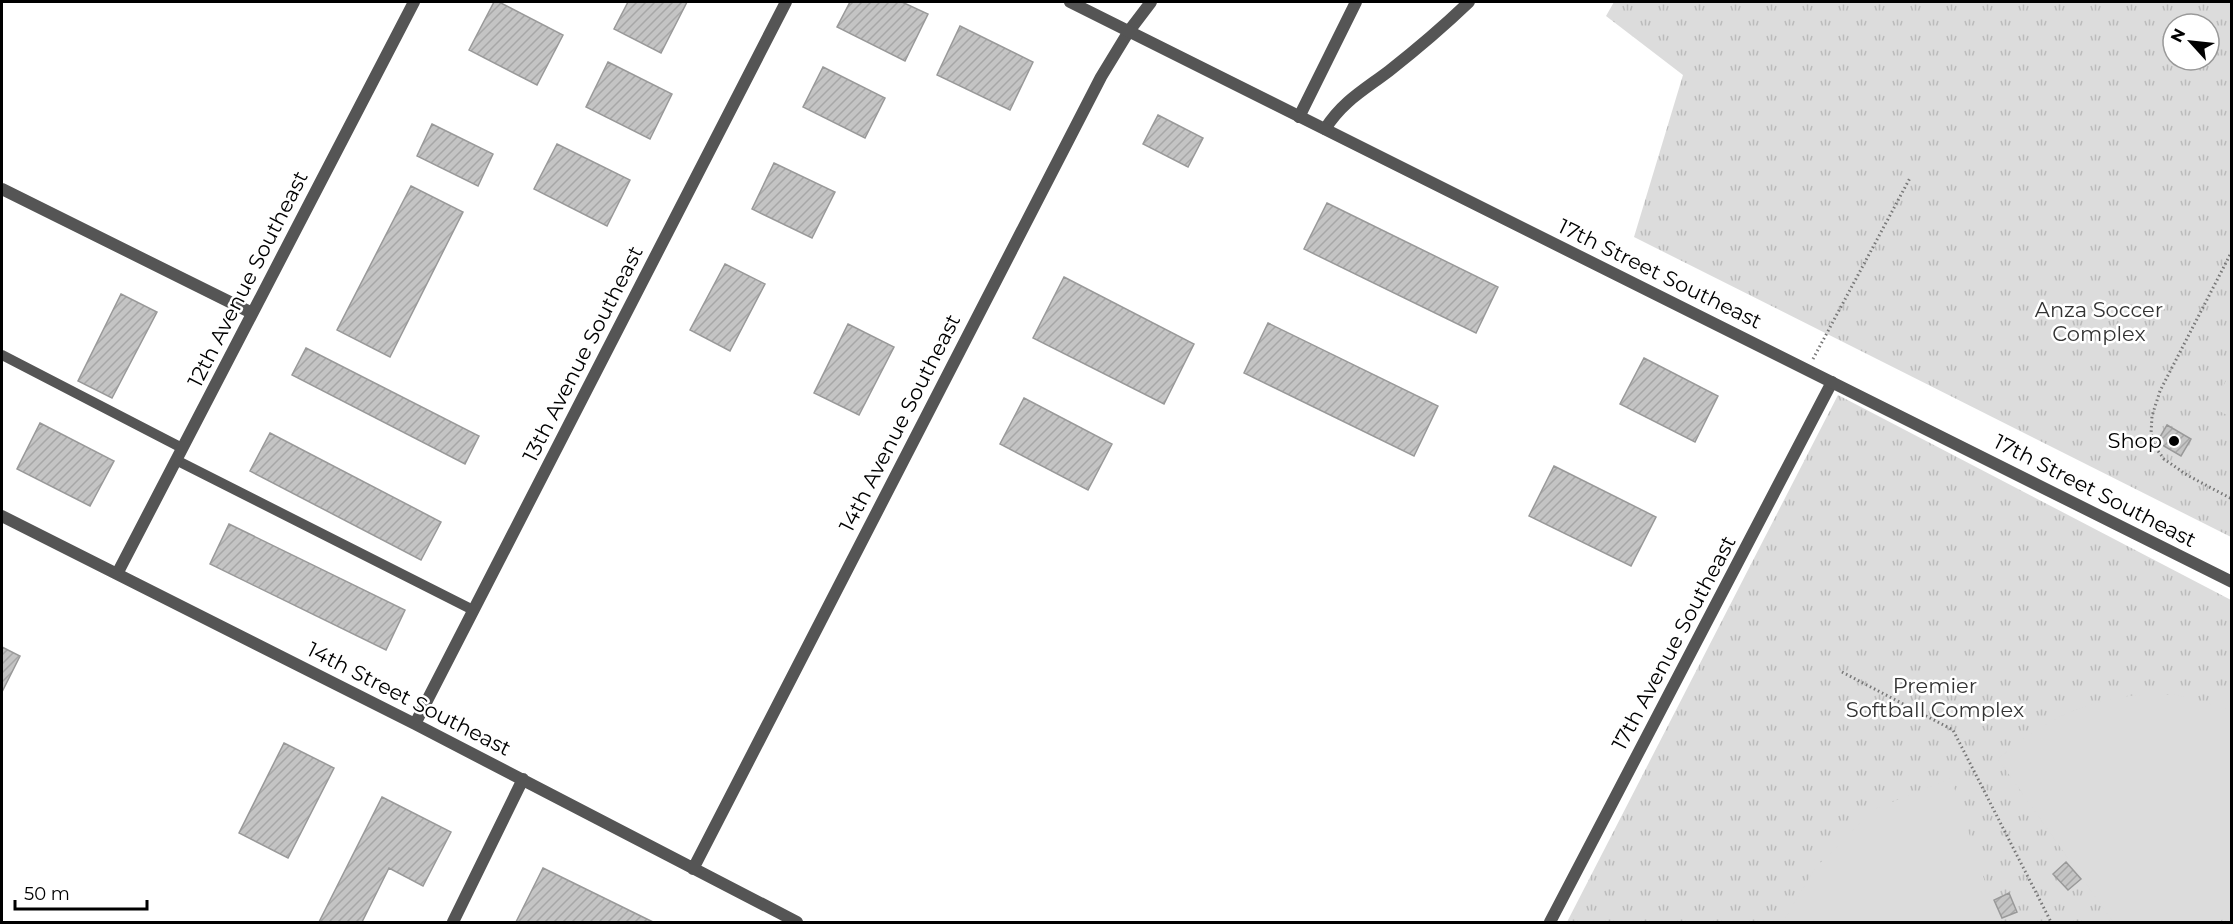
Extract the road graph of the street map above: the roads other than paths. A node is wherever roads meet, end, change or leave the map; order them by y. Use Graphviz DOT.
graph roads {
  1 [pos="414,2"];
  2 [pos="786,2"];
  3 [pos="1070,2"];
  4 [pos="1151,2"];
  5 [pos="1356,2"];
  6 [pos="1469,2"];
  7 [pos="1129,31"];
  8 [pos="1299,117"];
  9 [pos="1325,129"];
  10 [pos="2,189"];
  11 [pos="252,313"];
  12 [pos="2,355"];
  13 [pos="1832,382"];
  14 [pos="182,448"];
  15 [pos="176,460"];
  16 [pos="2,516"];
  17 [pos="117,573"];
  18 [pos="2232,582"];
  19 [pos="473,610"];
  20 [pos="415,724"];
  21 [pos="523,779"];
  22 [pos="693,868"];
  23 [pos="453,922"];
  24 [pos="797,922"];
  25 [pos="1551,922"];
  1 -- 11 [label="street, 12th Avenue Southeast"];
  2 -- 19 [label="street, 13th Avenue Southeast"];
  3 -- 7 [label="street, 17th Street Southeast"];
  4 -- 7 [label="street, 14th Avenue Southeast"];
  5 -- 8 [label="street"];
  6 -- 9 [label="street"];
  7 -- 8 [label="street, 17th Street Southeast"];
  7 -- 22 [label="street, 14th Avenue Southeast"];
  8 -- 9 [label="street, 17th Street Southeast"];
  9 -- 13 [label="street, 17th Street Southeast"];
  10 -- 11 [label="street"];
  11 -- 14 [label="street, 12th Avenue Southeast"];
  12 -- 14 [label="lane"];
  13 -- 18 [label="street, 17th Street Southeast"];
  13 -- 25 [label="street, 17th Avenue Southeast"];
  14 -- 15 [label="street, 12th Avenue Southeast"];
  15 -- 17 [label="street, 12th Avenue Southeast"];
  15 -- 19 [label="lane"];
  16 -- 17 [label="street, 14th Street Southeast"];
  17 -- 20 [label="street, 14th Street Southeast"];
  19 -- 20 [label="street, 13th Avenue Southeast"];
  20 -- 21 [label="street, 14th Street Southeast"];
  21 -- 22 [label="street, 14th Street Southeast"];
  21 -- 23 [label="street"];
  22 -- 24 [label="street, 14th Street Southeast"];
}
